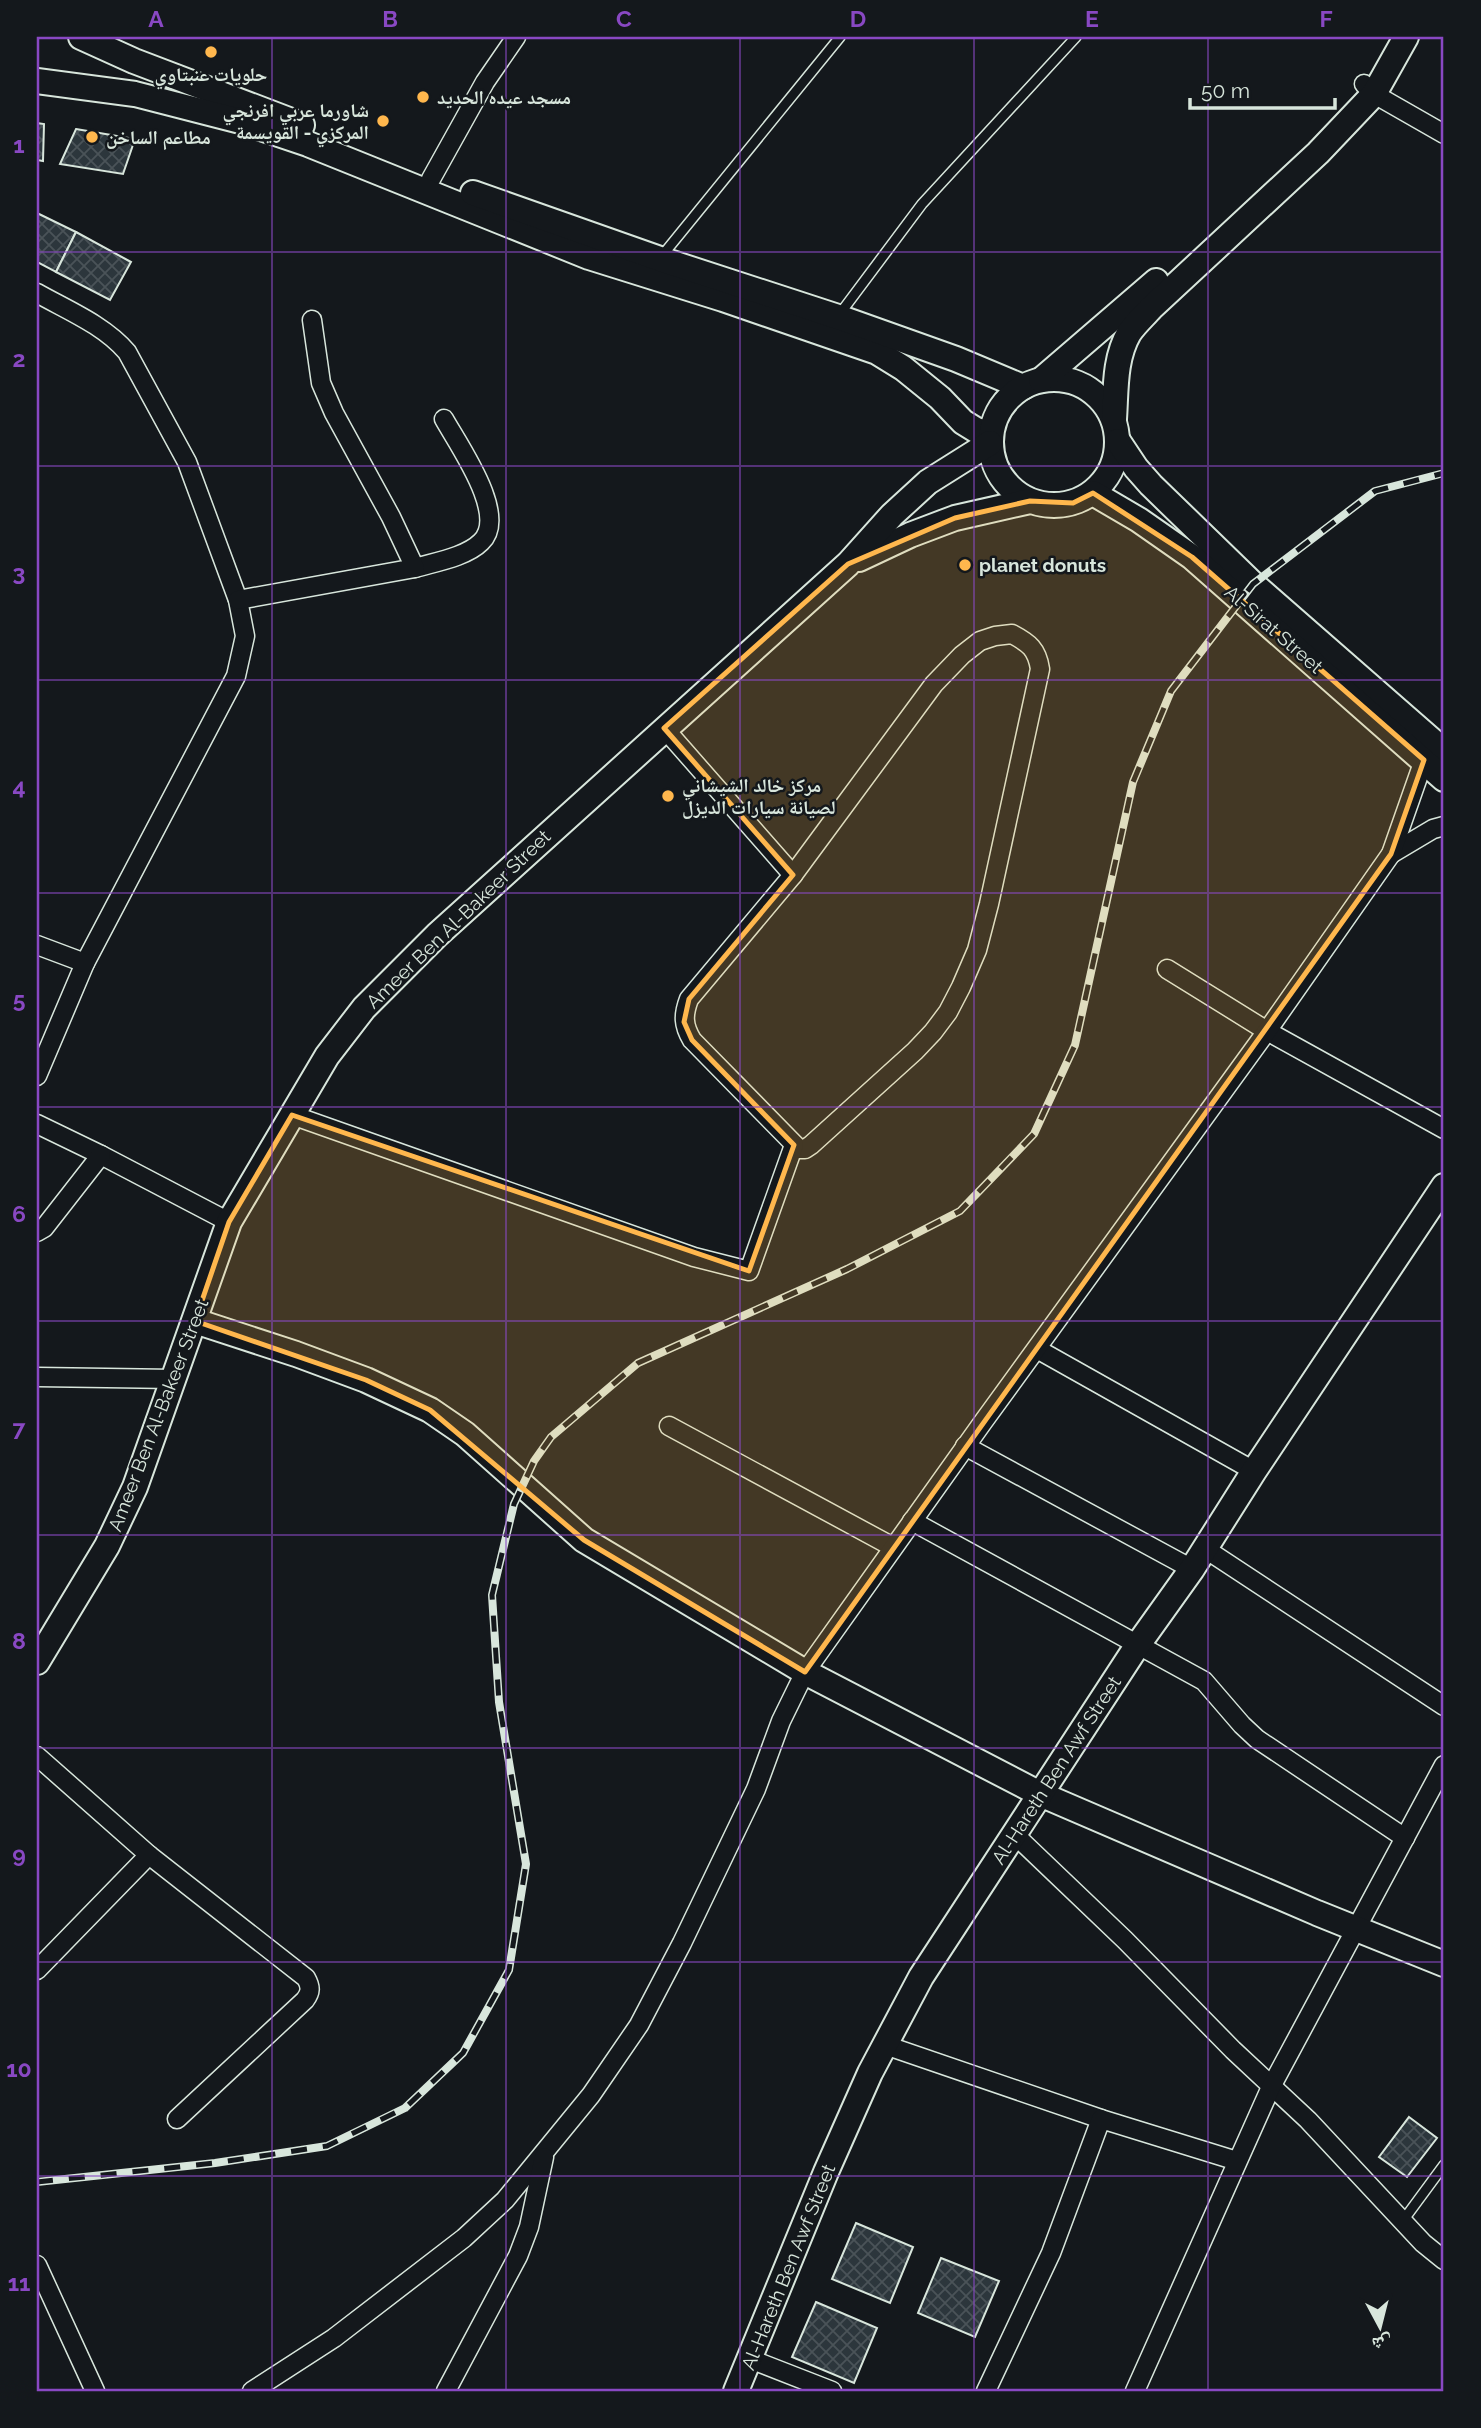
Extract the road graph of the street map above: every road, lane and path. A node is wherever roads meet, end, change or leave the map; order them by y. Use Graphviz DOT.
graph roads {
  1 [pos="516,37"];
  2 [pos="840,37"];
  3 [pos="1076,37"];
  4 [pos="90,41"];
  5 [pos="1402,42"];
  6 [pos="37,81"];
  7 [pos="87,86"];
  8 [pos="1369,89"];
  9 [pos="1444,134"];
  10 [pos="431,179"];
  11 [pos="660,259"];
  12 [pos="37,293"];
  13 [pos="838,317"];
  14 [pos="312,320"];
  15 [pos="1032,383"];
  16 [pos="444,419"];
  17 [pos="1116,430"];
  18 [pos="990,439"];
  19 [pos="1093,493"];
  20 [pos="1030,501"];
  21 [pos="848,564"];
  22 [pos="415,568"];
  23 [pos="238,600"];
  24 [pos="664,728"];
  25 [pos="1434,756"];
  26 [pos="1444,779"];
  27 [pos="1444,826"];
  28 [pos="1391,853"];
  29 [pos="793,875"];
  30 [pos="37,945"];
  31 [pos="85,963"];
  32 [pos="1167,969"];
  33 [pos="1267,1031"];
  34 [pos="37,1076"];
  35 [pos="292,1115"];
  36 [pos="37,1124"];
  37 [pos="1444,1129"];
  38 [pos="794,1145"];
  39 [pos="101,1155"];
  40 [pos="1443,1190"];
  41 [pos="229,1223"];
  42 [pos="37,1232"];
  43 [pos="195,1321"];
  44 [pos="1037,1349"];
  45 [pos="37,1377"];
  46 [pos="175,1379"];
  47 [pos="669,1426"];
  48 [pos="965,1446"];
  49 [pos="1254,1471"];
  50 [pos="912,1521"];
  51 [pos="893,1548"];
  52 [pos="1198,1559"];
  53 [pos="1137,1646"];
  54 [pos="37,1662"];
  55 [pos="805,1672"];
  56 [pos="1444,1706"];
  57 [pos="37,1756"];
  58 [pos="1444,1765"];
  59 [pos="1040,1794"];
  60 [pos="1014,1834"];
  61 [pos="1405,1838"];
  62 [pos="149,1855"];
  63 [pos="1357,1928"];
  64 [pos="1444,1964"];
  65 [pos="37,1970"];
  66 [pos="885,2045"];
  67 [pos="1271,2087"];
  68 [pos="177,2119"];
  69 [pos="1101,2119"];
  70 [pos="545,2153"];
  71 [pos="1237,2161"];
  72 [pos="1444,2165"];
  73 [pos="1402,2222"];
  74 [pos="1444,2260"];
  75 [pos="37,2265"];
  76 [pos="750,2359"];
  77 [pos="95,2391"];
  78 [pos="252,2391"];
  79 [pos="446,2391"];
  80 [pos="736,2391"];
  81 [pos="832,2391"];
  82 [pos="986,2391"];
  83 [pos="1135,2391"];
  1 -- 10 [label="street"];
  2 -- 11 [label="lane"];
  3 -- 13 [label="lane"];
  4 -- 7 [label="street"];
  4 -- 10 [label="street"];
  5 -- 8 [label="street"];
  6 -- 7 [label="street"];
  7 -- 18 [label="street"];
  8 -- 9 [label="street"];
  8 -- 15 [label="street"];
  8 -- 17 [label="street"];
  10 -- 11 [label="street"];
  11 -- 13 [label="street"];
  12 -- 23 [label="street"];
  13 -- 15 [label="street"];
  14 -- 22 [label="street"];
  15 -- 17 [label="street"];
  15 -- 18 [label="street"];
  16 -- 22 [label="street"];
  17 -- 19 [label="street"];
  17 -- 25 [label="street, Al-Sirat Street"];
  18 -- 20 [label="street"];
  18 -- 21 [label="street, Ameer Ben Al-Bakeer Street"];
  19 -- 20 [label="street"];
  19 -- 25 [label="street, Al-Sirat Street"];
  20 -- 21 [label="street, Ameer Ben Al-Bakeer Street"];
  21 -- 24 [label="street, Ameer Ben Al-Bakeer Street"];
  22 -- 23 [label="street"];
  23 -- 31 [label="street"];
  24 -- 29 [label="street"];
  24 -- 35 [label="street, Ameer Ben Al-Bakeer Street"];
  25 -- 26 [label="street, Al-Sirat Street"];
  25 -- 28 [label="street"];
  27 -- 28 [label="street"];
  28 -- 33 [label="street"];
  29 -- 38 [label="street"];
  29 -- 38 [label="street"];
  30 -- 31 [label="street"];
  31 -- 34 [label="street"];
  32 -- 33 [label="street"];
  33 -- 37 [label="street"];
  33 -- 44 [label="street"];
  35 -- 38 [label="street"];
  35 -- 41 [label="street, Ameer Ben Al-Bakeer Street"];
  36 -- 39 [label="street"];
  39 -- 41 [label="street"];
  39 -- 42 [label="street"];
  40 -- 49 [label="street, Al-Hareth Ben Awf Street"];
  41 -- 43 [label="street, Ameer Ben Al-Bakeer Street"];
  43 -- 46 [label="street, Ameer Ben Al-Bakeer Street"];
  43 -- 55 [label="street"];
  44 -- 48 [label="street"];
  44 -- 49 [label="street"];
  45 -- 46 [label="street"];
  46 -- 54 [label="street, Ameer Ben Al-Bakeer Street"];
  47 -- 51 [label="street"];
  48 -- 50 [label="street"];
  48 -- 52 [label="street"];
  49 -- 52 [label="street, Al-Hareth Ben Awf Street"];
  50 -- 51 [label="street"];
  50 -- 53 [label="street"];
  51 -- 55 [label="street"];
  52 -- 53 [label="street, Al-Hareth Ben Awf Street"];
  52 -- 56 [label="street"];
  53 -- 59 [label="street, Al-Hareth Ben Awf Street"];
  53 -- 61 [label="street"];
  55 -- 59 [label="street"];
  55 -- 70 [label="street"];
  57 -- 62 [label="street"];
  58 -- 61 [label="street"];
  59 -- 60 [label="street, Al-Hareth Ben Awf Street"];
  59 -- 63 [label="street"];
  60 -- 66 [label="street, Al-Hareth Ben Awf Street"];
  60 -- 67 [label="street"];
  61 -- 63 [label="street"];
  62 -- 65 [label="street"];
  62 -- 68 [label="street"];
  63 -- 64 [label="street"];
  63 -- 67 [label="street"];
  66 -- 69 [label="street"];
  66 -- 76 [label="street, Al-Hareth Ben Awf Street"];
  67 -- 71 [label="street"];
  67 -- 73 [label="street"];
  69 -- 71 [label="street"];
  69 -- 82 [label="street"];
  70 -- 78 [label="street"];
  70 -- 79 [label="street"];
  71 -- 83 [label="street"];
  72 -- 73 [label="lane"];
  73 -- 74 [label="street"];
  75 -- 77 [label="street"];
  76 -- 80 [label="street, Al-Hareth Ben Awf Street"];
  76 -- 81 [label="street"];
}
